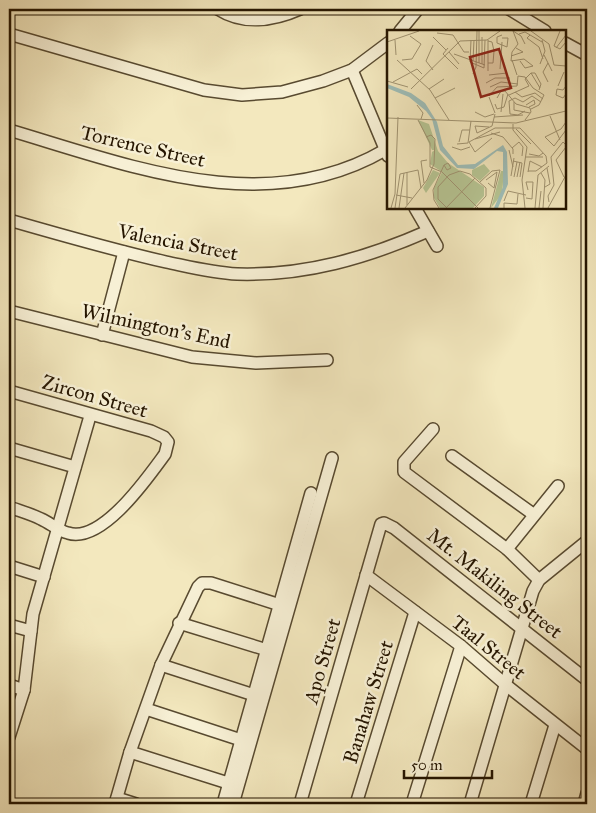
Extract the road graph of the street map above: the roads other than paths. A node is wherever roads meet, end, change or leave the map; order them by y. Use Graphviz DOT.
graph roads {
  1 [pos="218,9"];
  2 [pos="300,9"];
  3 [pos="418,9"];
  4 [pos="509,9"];
  5 [pos="401,30"];
  6 [pos="543,30"];
  7 [pos="9,34"];
  8 [pos="387,44"];
  9 [pos="566,44"];
  10 [pos="587,55"];
  11 [pos="352,70"];
  12 [pos="9,130"];
  13 [pos="387,154"];
  14 [pos="416,209"];
  15 [pos="9,220"];
  16 [pos="428,231"];
  17 [pos="437,246"];
  18 [pos="124,252"];
  19 [pos="9,311"];
  20 [pos="102,335"];
  21 [pos="327,360"];
  22 [pos="9,391"];
  23 [pos="90,416"];
  24 [pos="433,429"];
  25 [pos="9,448"];
  26 [pos="452,456"];
  27 [pos="332,458"];
  28 [pos="75,467"];
  29 [pos="558,486"];
  30 [pos="311,493"];
  31 [pos="9,507"];
  32 [pos="533,514"];
  33 [pos="56,527"];
  34 [pos="378,528"];
  35 [pos="587,541"];
  36 [pos="507,549"];
  37 [pos="9,566"];
  38 [pos="366,575"];
  39 [pos="44,577"];
  40 [pos="539,580"];
  41 [pos="280,605"];
  42 [pos="415,612"];
  43 [pos="180,623"];
  44 [pos="9,625"];
  45 [pos="522,627"];
  46 [pos="30,632"];
  47 [pos="461,646"];
  48 [pos="267,650"];
  49 [pos="161,665"];
  50 [pos="587,680"];
  51 [pos="9,685"];
  52 [pos="506,686"];
  53 [pos="24,690"];
  54 [pos="254,695"];
  55 [pos="146,709"];
  56 [pos="555,725"];
  57 [pos="9,737"];
  58 [pos="241,740"];
  59 [pos="587,749"];
  60 [pos="130,752"];
  61 [pos="228,784"];
  62 [pos="587,793"];
  63 [pos="116,801"];
  64 [pos="136,804"];
  65 [pos="223,804"];
  66 [pos="233,804"];
  67 [pos="300,804"];
  68 [pos="356,804"];
  69 [pos="412,804"];
  70 [pos="470,804"];
  71 [pos="531,804"];
  72 [pos="584,804"];
  1 -- 2 [label="street"];
  3 -- 5 [label="street"];
  4 -- 6 [label="street"];
  7 -- 11 [label="street"];
  8 -- 11 [label="street"];
  9 -- 10 [label="street"];
  11 -- 13 [label="street"];
  12 -- 13 [label="street, Torrence Street"];
  14 -- 16 [label="street"];
  15 -- 18 [label="street, Valencia Street"];
  16 -- 17 [label="street"];
  16 -- 18 [label="street, Valencia Street"];
  18 -- 20 [label="street"];
  19 -- 20 [label="street, Wilmington's End"];
  20 -- 21 [label="street, Wilmington's End"];
  22 -- 23 [label="street, Zircon Street"];
  23 -- 28 [label="street"];
  23 -- 33 [label="street, Zircon Street"];
  24 -- 36 [label="street"];
  25 -- 28 [label="street"];
  26 -- 32 [label="street"];
  27 -- 66 [label="street"];
  28 -- 33 [label="street"];
  29 -- 32 [label="street"];
  30 -- 41 [label="street"];
  31 -- 33 [label="street"];
  32 -- 36 [label="street"];
  33 -- 39 [label="street"];
  34 -- 38 [label="street, Apo Street"];
  34 -- 45 [label="street, Mt. Makiling Street"];
  35 -- 40 [label="street"];
  36 -- 40 [label="street"];
  37 -- 39 [label="street"];
  38 -- 42 [label="street, Taal Street"];
  38 -- 67 [label="street, Apo Street"];
  39 -- 46 [label="street"];
  40 -- 45 [label="street"];
  41 -- 43 [label="street"];
  41 -- 48 [label="street"];
  42 -- 47 [label="street, Taal Street"];
  42 -- 68 [label="street, Banahaw Street"];
  43 -- 48 [label="street"];
  43 -- 49 [label="street"];
  44 -- 46 [label="street"];
  45 -- 50 [label="street, Mt. Makiling Street"];
  45 -- 52 [label="street"];
  46 -- 53 [label="street"];
  47 -- 52 [label="street, Taal Street"];
  47 -- 69 [label="street"];
  48 -- 54 [label="street"];
  49 -- 54 [label="street"];
  49 -- 55 [label="street"];
  51 -- 53 [label="street"];
  52 -- 56 [label="street, Taal Street"];
  52 -- 70 [label="street"];
  53 -- 57 [label="street"];
  54 -- 58 [label="street"];
  55 -- 58 [label="street"];
  55 -- 60 [label="street"];
  56 -- 59 [label="street, Taal Street"];
  56 -- 71 [label="street"];
  58 -- 61 [label="street"];
  60 -- 61 [label="street"];
  60 -- 63 [label="street"];
  61 -- 65 [label="street"];
  62 -- 72 [label="street"];
  63 -- 64 [label="street"];
}
